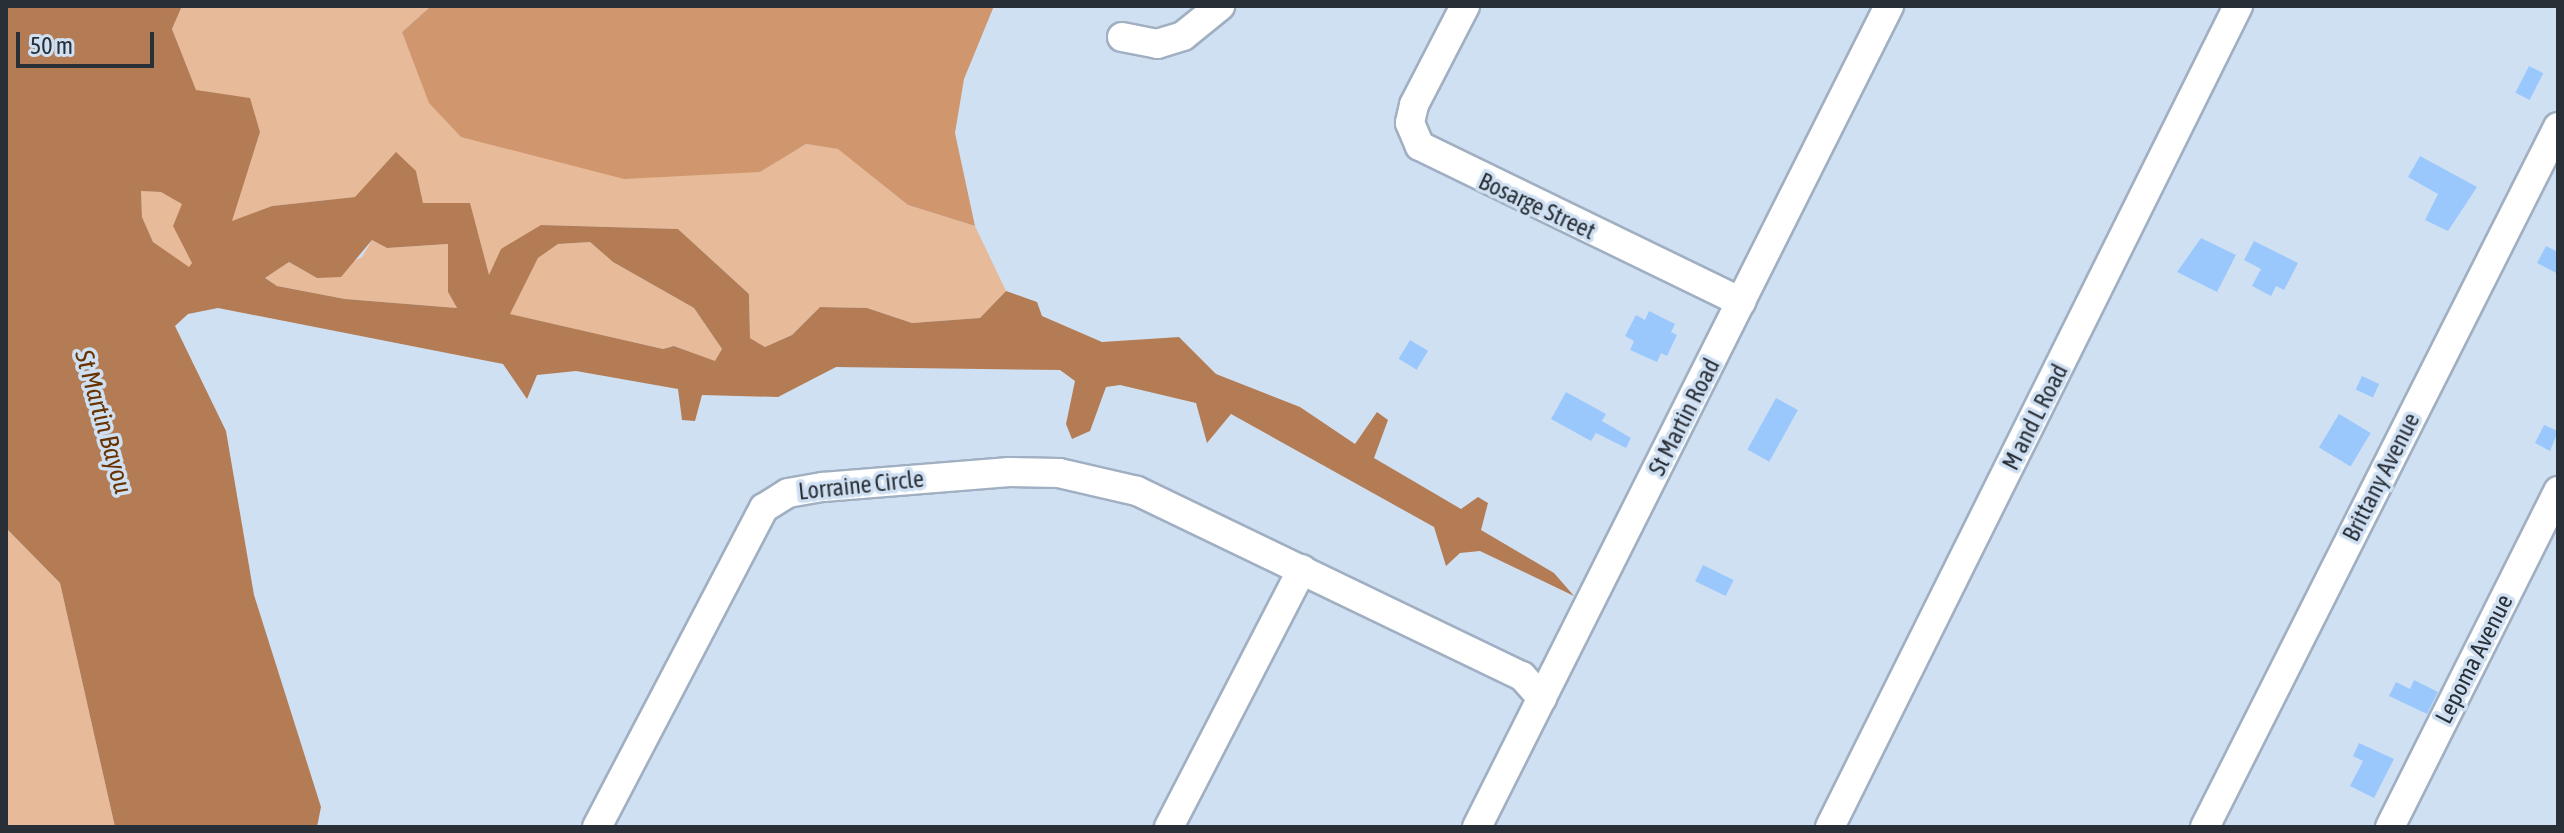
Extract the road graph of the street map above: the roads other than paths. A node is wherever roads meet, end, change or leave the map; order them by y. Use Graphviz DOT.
graph roads {
  1 [pos="1220,6"];
  2 [pos="1465,6"];
  3 [pos="1889,6"];
  4 [pos="2238,6"];
  5 [pos="1122,37"];
  6 [pos="2558,127"];
  7 [pos="1741,302"];
  8 [pos="2558,491"];
  9 [pos="1302,569"];
  10 [pos="1542,698"];
  11 [pos="597,827"];
  12 [pos="1169,827"];
  13 [pos="1477,827"];
  14 [pos="1830,827"];
  15 [pos="2205,827"];
  16 [pos="2390,827"];
  1 -- 5 [label="street"];
  2 -- 7 [label="street, Bosarge Street"];
  3 -- 7 [label="street, St Martin Road"];
  4 -- 14 [label="street, M and L Road"];
  6 -- 15 [label="street, Brittany Avenue"];
  7 -- 10 [label="street, St Martin Road"];
  8 -- 16 [label="street, Lepoma Avenue"];
  9 -- 10 [label="street, Lorraine Circle"];
  9 -- 11 [label="street, Lorraine Circle"];
  9 -- 12 [label="street"];
  10 -- 13 [label="street, St Martin Road"];
}
